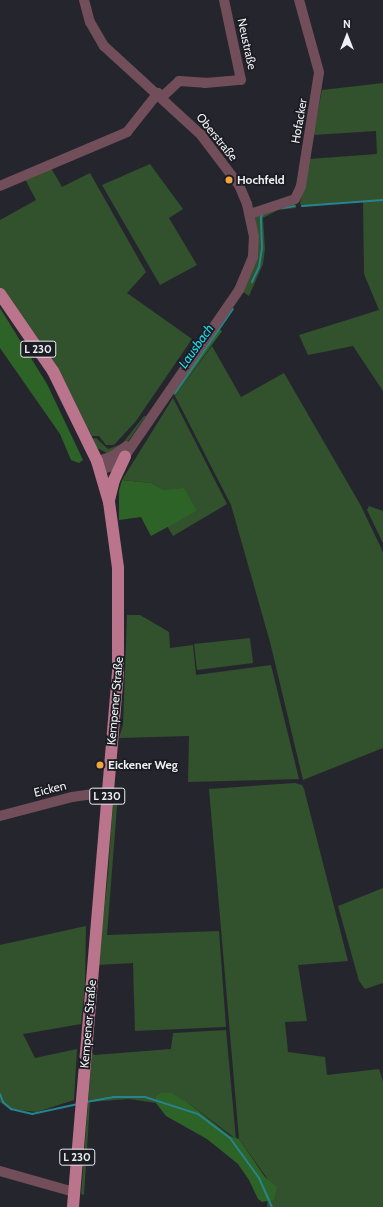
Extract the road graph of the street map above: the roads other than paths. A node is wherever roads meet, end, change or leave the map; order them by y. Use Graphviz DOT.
graph roads {
  1 [pos="84,0"];
  2 [pos="224,0"];
  3 [pos="299,0"];
  4 [pos="160,95"];
  5 [pos="0,186"];
  6 [pos="250,214"];
  7 [pos="0,294"];
  8 [pos="137,436"];
  9 [pos="125,456"];
  10 [pos="98,466"];
  11 [pos="109,502"];
  12 [pos="108,792"];
  13 [pos="0,816"];
  14 [pos="0,1171"];
  15 [pos="74,1192"];
  16 [pos="73,1207"];
  1 -- 4 [label="street, Oberstraße"];
  2 -- 4 [label="street, Neustraße"];
  3 -- 6 [label="street, Hofacker"];
  4 -- 5 [label="street"];
  4 -- 6 [label="street, Oberstraße"];
  6 -- 8 [label="street, Oberstraße"];
  7 -- 10 [label="main road, Kempener Straße / L 230"];
  8 -- 9 [label="street"];
  8 -- 10 [label="street"];
  9 -- 10 [label="street"];
  9 -- 11 [label="main road"];
  10 -- 11 [label="main road, Kempener Straße / L 230"];
  11 -- 12 [label="main road, Kempener Straße / L 230"];
  12 -- 13 [label="street, Eicken"];
  12 -- 15 [label="main road, Kempener Straße / L 230"];
  14 -- 15 [label="street"];
  15 -- 16 [label="main road, Kempener Straße / L 230"];
}
